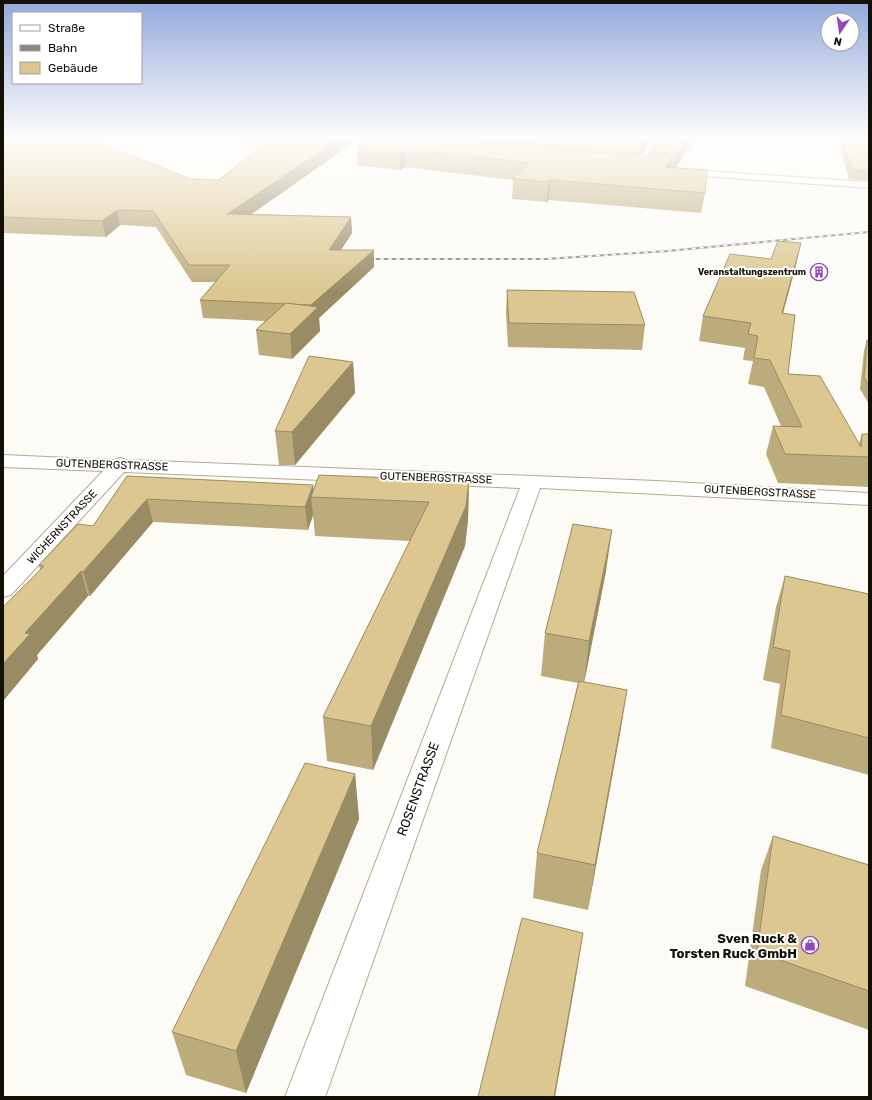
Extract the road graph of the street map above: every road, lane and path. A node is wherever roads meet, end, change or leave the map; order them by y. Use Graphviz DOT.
graph roads {
  1 [pos="3,461"];
  2 [pos="120,464"];
  3 [pos="532,482"];
  4 [pos="869,500"];
  5 [pos="3,590"];
  6 [pos="305,1097"];
  1 -- 2 [label="street, GUTENBERGSTRASSE"];
  2 -- 3 [label="street, GUTENBERGSTRASSE"];
  2 -- 5 [label="street, WICHERNSTRASSE"];
  3 -- 4 [label="street, GUTENBERGSTRASSE"];
  3 -- 6 [label="street, ROSENSTRASSE"];
}
